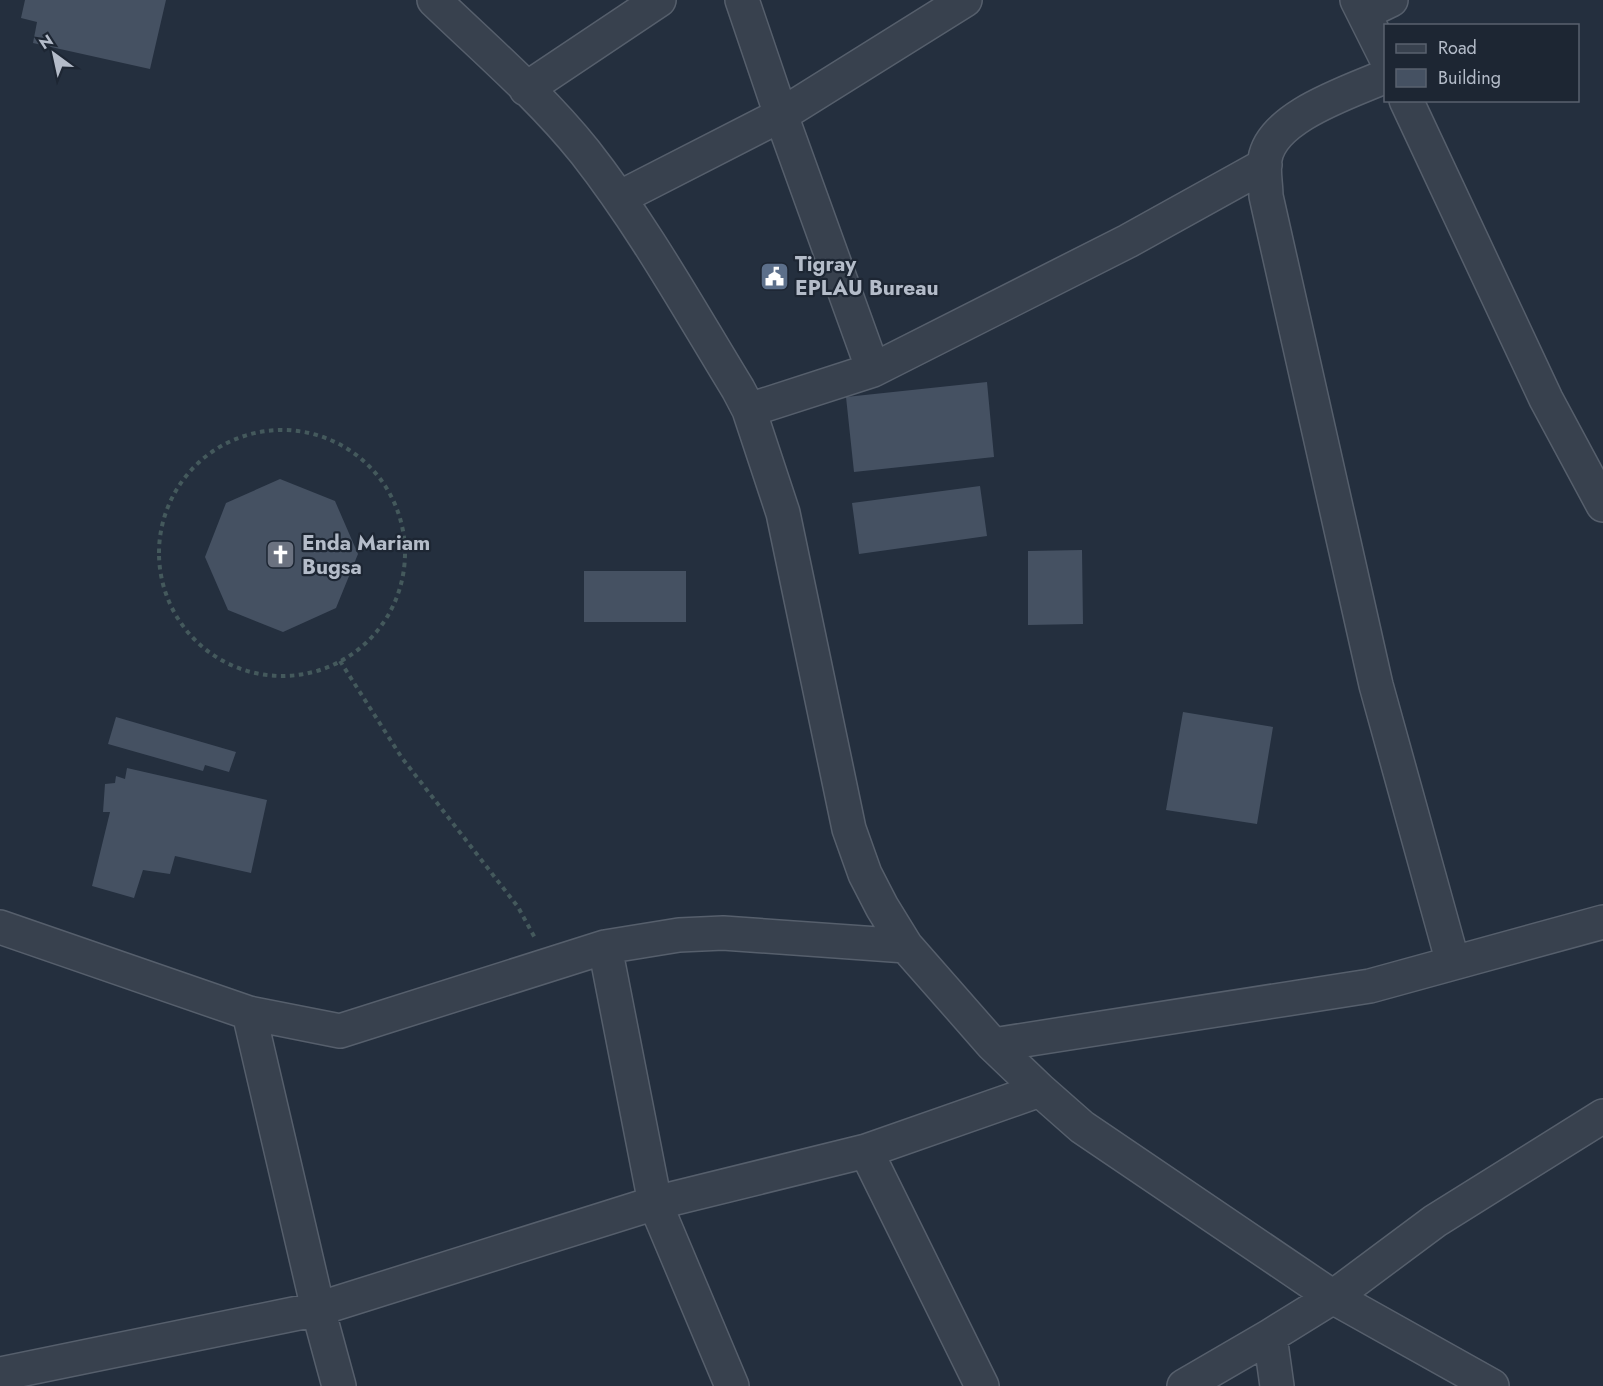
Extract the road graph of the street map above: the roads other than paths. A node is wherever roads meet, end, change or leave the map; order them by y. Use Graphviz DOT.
graph roads {
  1 [pos="434,0"];
  2 [pos="659,0"];
  3 [pos="742,0"];
  4 [pos="965,0"];
  5 [pos="1371,4"];
  6 [pos="1384,51"];
  7 [pos="1384,77"];
  8 [pos="526,89"];
  9 [pos="1407,102"];
  10 [pos="781,115"];
  11 [pos="1265,165"];
  12 [pos="619,198"];
  13 [pos="873,370"];
  14 [pos="748,410"];
  15 [pos="1603,505"];
  16 [pos="1603,922"];
  17 [pos="0,927"];
  18 [pos="906,946"];
  19 [pos="605,947"];
  20 [pos="1453,963"];
  21 [pos="249,1013"];
  22 [pos="993,1045"];
  23 [pos="1040,1090"];
  24 [pos="1603,1116"];
  25 [pos="866,1151"];
  26 [pos="656,1203"];
  27 [pos="1333,1297"];
  28 [pos="318,1309"];
  29 [pos="1270,1336"];
  30 [pos="0,1374"];
  31 [pos="339,1386"];
  32 [pos="732,1386"];
  33 [pos="982,1386"];
  34 [pos="1184,1386"];
  35 [pos="1277,1386"];
  36 [pos="1491,1386"];
  1 -- 8 [label="street"];
  2 -- 8 [label="street"];
  3 -- 10 [label="street"];
  4 -- 10 [label="street"];
  5 -- 6 [label="street"];
  7 -- 11 [label="street"];
  8 -- 12 [label="street"];
  9 -- 15 [label="street"];
  10 -- 12 [label="street"];
  10 -- 13 [label="street"];
  11 -- 13 [label="street"];
  11 -- 20 [label="street"];
  12 -- 14 [label="street"];
  13 -- 14 [label="street"];
  14 -- 18 [label="street"];
  16 -- 20 [label="street"];
  17 -- 21 [label="street"];
  18 -- 19 [label="street"];
  18 -- 22 [label="street"];
  19 -- 21 [label="street"];
  19 -- 26 [label="street"];
  20 -- 22 [label="street"];
  21 -- 28 [label="street"];
  22 -- 23 [label="street"];
  23 -- 25 [label="street"];
  23 -- 27 [label="street"];
  24 -- 27 [label="street"];
  25 -- 26 [label="street"];
  25 -- 33 [label="street"];
  26 -- 28 [label="street"];
  26 -- 32 [label="street"];
  27 -- 29 [label="street"];
  27 -- 36 [label="street"];
  28 -- 30 [label="street"];
  28 -- 31 [label="street"];
  29 -- 34 [label="street"];
  29 -- 35 [label="street"];
}
